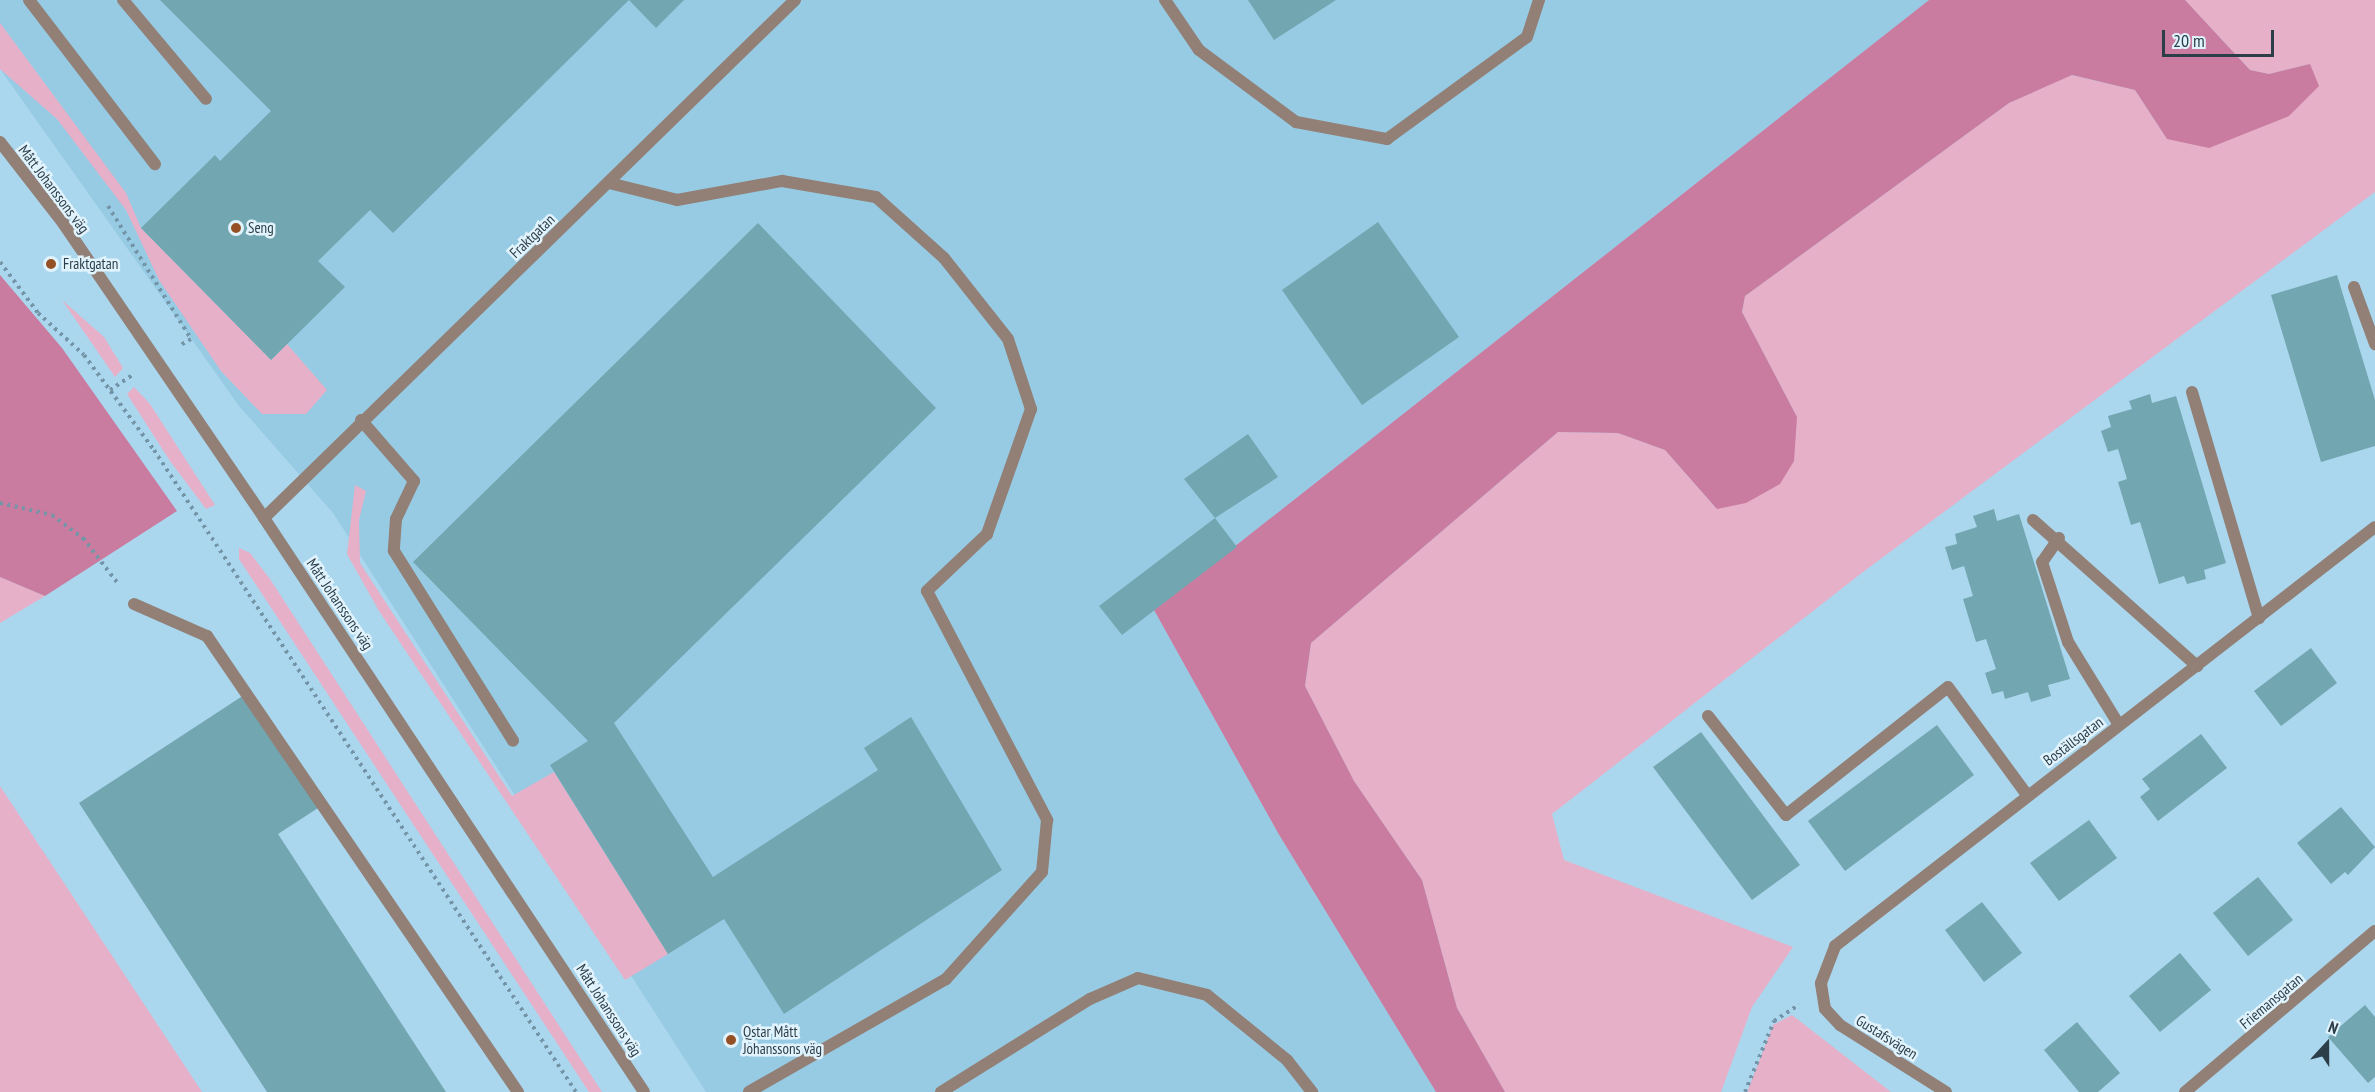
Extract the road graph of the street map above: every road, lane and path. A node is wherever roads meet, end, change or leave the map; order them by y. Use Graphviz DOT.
graph roads {
  1 [pos="29,0"];
  2 [pos="123,0"];
  3 [pos="795,0"];
  4 [pos="1165,0"];
  5 [pos="1539,0"];
  6 [pos="206,99"];
  7 [pos="0,142"];
  8 [pos="155,164"];
  9 [pos="609,183"];
  10 [pos="0,262"];
  11 [pos="2354,287"];
  12 [pos="2375,344"];
  13 [pos="2192,392"];
  14 [pos="361,420"];
  15 [pos="0,502"];
  16 [pos="264,518"];
  17 [pos="2033,520"];
  18 [pos="2375,527"];
  19 [pos="2059,538"];
  20 [pos="134,604"];
  21 [pos="2259,618"];
  22 [pos="2197,666"];
  23 [pos="1708,716"];
  24 [pos="2119,725"];
  25 [pos="513,741"];
  26 [pos="2027,795"];
  27 [pos="2375,931"];
  28 [pos="1821,999"];
  29 [pos="518,1092"];
  30 [pos="576,1092"];
  31 [pos="644,1092"];
  32 [pos="748,1092"];
  33 [pos="941,1092"];
  34 [pos="1312,1092"];
  35 [pos="1745,1092"];
  36 [pos="1947,1092"];
  37 [pos="2185,1092"];
  1 -- 8 [label="street"];
  2 -- 6 [label="street"];
  3 -- 9 [label="street, Fraktgatan"];
  4 -- 5 [label="street"];
  7 -- 16 [label="street, Mått Johanssons väg"];
  9 -- 14 [label="street, Fraktgatan"];
  9 -- 32 [label="street"];
  10 -- 30 [label="path"];
  11 -- 12 [label="street"];
  13 -- 21 [label="street"];
  14 -- 16 [label="street, Fraktgatan"];
  14 -- 25 [label="street"];
  15 -- 20 [label="path"];
  16 -- 31 [label="street, Mått Johanssons väg"];
  17 -- 19 [label="street"];
  18 -- 21 [label="street, Boställsgatan"];
  19 -- 22 [label="street"];
  19 -- 24 [label="street"];
  20 -- 29 [label="street"];
  21 -- 22 [label="street, Boställsgatan"];
  22 -- 24 [label="street, Boställsgatan"];
  23 -- 26 [label="street"];
  24 -- 26 [label="street, Boställsgatan"];
  26 -- 28 [label="street, Boställsgatan"];
  27 -- 37 [label="street, Friemansgatan"];
  28 -- 35 [label="path"];
  28 -- 36 [label="street, Gustafsvägen"];
  33 -- 34 [label="street"];
}
